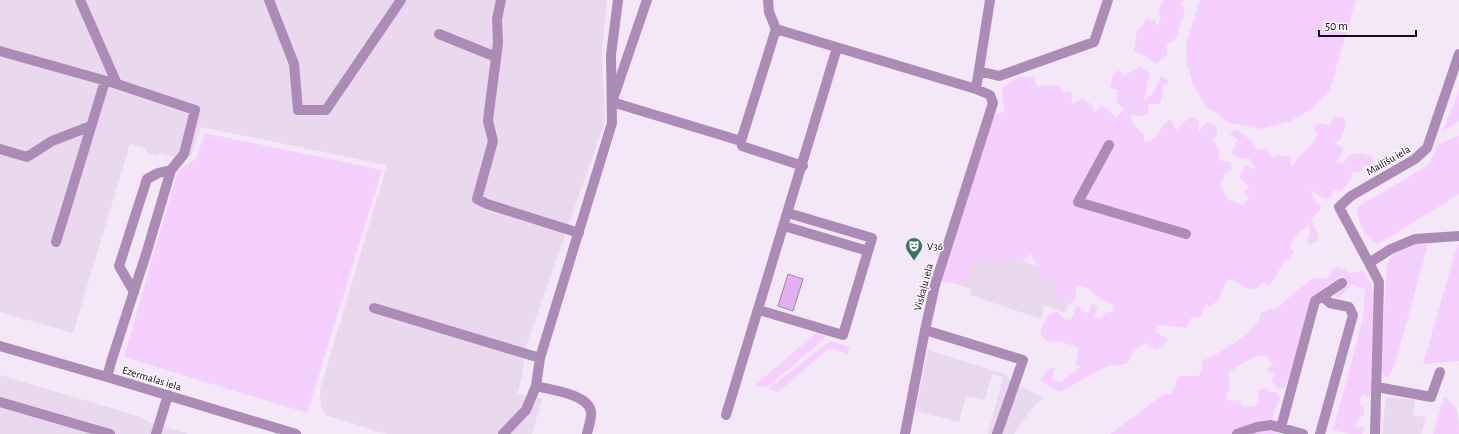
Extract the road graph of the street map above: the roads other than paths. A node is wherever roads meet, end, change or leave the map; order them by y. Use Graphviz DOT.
graph roads {
  1 [pos="269,0"];
  2 [pos="401,0"];
  3 [pos="501,0"];
  4 [pos="618,0"];
  5 [pos="647,0"];
  6 [pos="768,0"];
  7 [pos="990,0"];
  8 [pos="1108,0"];
  9 [pos="83,2"];
  10 [pos="776,29"];
  11 [pos="439,34"];
  12 [pos="837,48"];
  13 [pos="0,51"];
  14 [pos="1459,54"];
  15 [pos="496,57"];
  16 [pos="979,71"];
  17 [pos="104,81"];
  18 [pos="117,84"];
  19 [pos="976,89"];
  20 [pos="612,102"];
  21 [pos="91,126"];
  22 [pos="741,141"];
  23 [pos="1109,145"];
  24 [pos="0,149"];
  25 [pos="802,166"];
  26 [pos="171,170"];
  27 [pos="788,213"];
  28 [pos="784,226"];
  29 [pos="579,233"];
  30 [pos="1186,234"];
  31 [pos="1459,236"];
  32 [pos="56,242"];
  33 [pos="868,251"];
  34 [pos="1369,263"];
  35 [pos="1342,283"];
  36 [pos="134,292"];
  37 [pos="1322,296"];
  38 [pos="374,308"];
  39 [pos="758,310"];
  40 [pos="925,330"];
  41 [pos="0,346"];
  42 [pos="540,358"];
  43 [pos="1440,372"];
  44 [pos="107,377"];
  45 [pos="536,386"];
  46 [pos="1377,387"];
  47 [pos="168,395"];
  48 [pos="0,402"];
  49 [pos="726,415"];
  50 [pos="1281,427"];
  51 [pos="110,434"];
  52 [pos="156,434"];
  53 [pos="296,434"];
  54 [pos="503,434"];
  55 [pos="587,434"];
  56 [pos="905,434"];
  57 [pos="997,434"];
  58 [pos="1237,434"];
  59 [pos="1303,434"];
  60 [pos="1320,434"];
  61 [pos="1374,434"];
  1 -- 2 [label="street"];
  3 -- 15 [label="street"];
  4 -- 20 [label="street"];
  5 -- 20 [label="street"];
  6 -- 10 [label="street"];
  7 -- 16 [label="street"];
  8 -- 16 [label="street"];
  9 -- 18 [label="street"];
  10 -- 12 [label="street"];
  10 -- 22 [label="street"];
  11 -- 15 [label="street"];
  12 -- 19 [label="street"];
  12 -- 25 [label="street"];
  13 -- 17 [label="street"];
  14 -- 34 [label="street, Mailīšu iela"];
  15 -- 29 [label="street"];
  16 -- 19 [label="street"];
  17 -- 18 [label="street"];
  17 -- 21 [label="street"];
  18 -- 26 [label="street"];
  19 -- 40 [label="street, Viskaļu iela"];
  20 -- 22 [label="street"];
  20 -- 29 [label="street"];
  21 -- 24 [label="street"];
  21 -- 32 [label="street"];
  22 -- 25 [label="street"];
  23 -- 30 [label="street"];
  25 -- 27 [label="street"];
  26 -- 36 [label="street"];
  26 -- 36 [label="street"];
  27 -- 28 [label="street"];
  27 -- 33 [label="street"];
  28 -- 33 [label="street"];
  28 -- 39 [label="street"];
  29 -- 42 [label="street"];
  31 -- 34 [label="street"];
  33 -- 39 [label="street"];
  34 -- 46 [label="street"];
  35 -- 37 [label="street"];
  36 -- 44 [label="street"];
  37 -- 50 [label="street"];
  37 -- 60 [label="street"];
  38 -- 42 [label="street"];
  39 -- 49 [label="street"];
  40 -- 56 [label="street, Viskaļu iela"];
  40 -- 57 [label="street"];
  41 -- 44 [label="street, Ezermalas iela"];
  42 -- 45 [label="street"];
  43 -- 46 [label="street"];
  44 -- 47 [label="street, Ezermalas iela"];
  45 -- 54 [label="street"];
  45 -- 55 [label="street"];
  46 -- 61 [label="street"];
  47 -- 52 [label="street"];
  47 -- 53 [label="street, Ezermalas iela"];
  48 -- 51 [label="street"];
  50 -- 58 [label="street"];
  50 -- 59 [label="street"];
}
